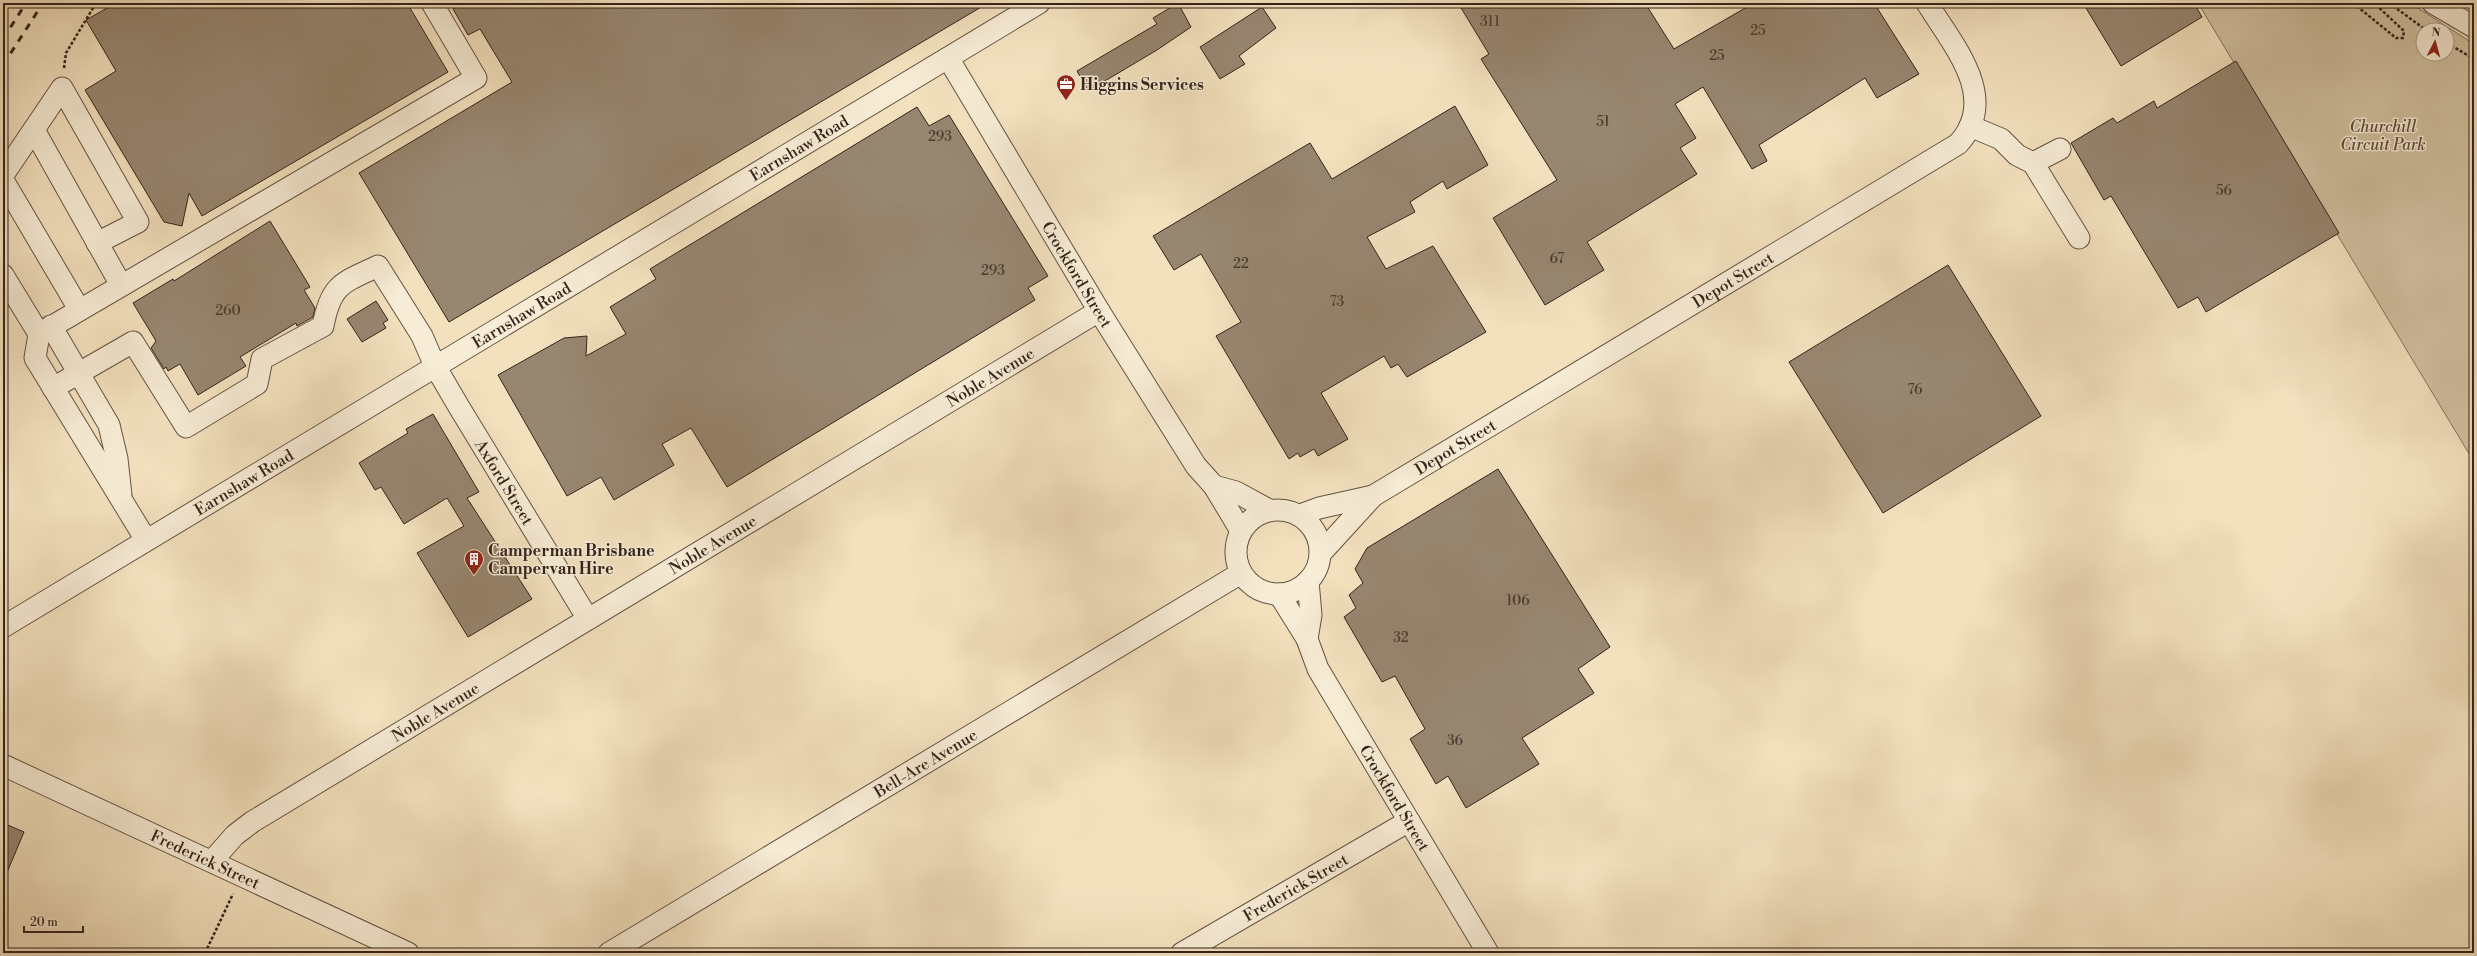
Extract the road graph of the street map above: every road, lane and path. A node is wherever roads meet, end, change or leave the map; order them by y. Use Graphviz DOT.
graph roads {
  1 [pos="96,3"];
  2 [pos="432,3"];
  3 [pos="1039,3"];
  4 [pos="1927,3"];
  5 [pos="2352,3"];
  6 [pos="2374,3"];
  7 [pos="2389,3"];
  8 [pos="2433,3"];
  9 [pos="2415,22"];
  10 [pos="2474,27"];
  11 [pos="2455,48"];
  12 [pos="948,58"];
  13 [pos="2474,59"];
  14 [pos="62,88"];
  15 [pos="1970,126"];
  16 [pos="34,130"];
  17 [pos="2060,149"];
  18 [pos="2033,164"];
  19 [pos="3,175"];
  20 [pos="3,180"];
  21 [pos="2079,238"];
  22 [pos="97,244"];
  23 [pos="3,275"];
  24 [pos="121,285"];
  25 [pos="79,309"];
  26 [pos="1098,310"];
  27 [pos="45,330"];
  28 [pos="435,366"];
  29 [pos="79,373"];
  30 [pos="53,388"];
  31 [pos="1214,486"];
  32 [pos="1373,496"];
  33 [pos="121,502"];
  34 [pos="1269,510"];
  35 [pos="1300,515"];
  36 [pos="1241,531"];
  37 [pos="146,540"];
  38 [pos="1321,553"];
  39 [pos="1241,574"];
  40 [pos="1308,582"];
  41 [pos="1279,594"];
  42 [pos="588,619"];
  43 [pos="3,627"];
  44 [pos="1307,639"];
  45 [pos="3,765"];
  46 [pos="1409,821"];
  47 [pos="212,861"];
  48 [pos="242,875"];
  49 [pos="205,953"];
  50 [pos="408,953"];
  51 [pos="610,953"];
  52 [pos="1182,953"];
  53 [pos="1488,953"];
  1 -- 14 [label="path"];
  2 -- 24 [label="street"];
  3 -- 12 [label="street, Earnshaw Road"];
  4 -- 15 [label="street, Depot Street"];
  5 -- 6 [label="path"];
  7 -- 9 [label="path"];
  8 -- 10 [label="street"];
  11 -- 13 [label="path"];
  12 -- 26 [label="street, Crockford Street"];
  12 -- 28 [label="street, Earnshaw Road"];
  14 -- 16 [label="street"];
  14 -- 22 [label="street"];
  15 -- 18 [label="street"];
  15 -- 32 [label="street, Depot Street"];
  16 -- 19 [label="street"];
  16 -- 22 [label="street"];
  17 -- 18 [label="street"];
  18 -- 21 [label="street"];
  20 -- 25 [label="street"];
  22 -- 24 [label="street"];
  23 -- 27 [label="street"];
  24 -- 25 [label="street"];
  25 -- 27 [label="street"];
  26 -- 31 [label="street, Crockford Street"];
  26 -- 42 [label="street, Noble Avenue"];
  27 -- 29 [label="street"];
  27 -- 30 [label="street"];
  28 -- 29 [label="street, Axford Street"];
  28 -- 37 [label="street, Earnshaw Road"];
  28 -- 42 [label="street, Axford Street"];
  29 -- 30 [label="street"];
  29 -- 33 [label="street"];
  30 -- 33 [label="street"];
  31 -- 34 [label="street"];
  31 -- 36 [label="street, Crockford Street"];
  32 -- 35 [label="street, Depot Street"];
  32 -- 38 [label="street, Depot Street"];
  33 -- 37 [label="street"];
  34 -- 35 [label="street"];
  34 -- 36 [label="street"];
  35 -- 38 [label="street"];
  36 -- 39 [label="street"];
  37 -- 43 [label="street, Earnshaw Road"];
  38 -- 40 [label="street"];
  39 -- 41 [label="street"];
  39 -- 51 [label="street, Bell-Are Avenue"];
  40 -- 41 [label="street"];
  40 -- 44 [label="street, Crockford Street"];
  41 -- 44 [label="street, Crockford Street"];
  42 -- 47 [label="street, Noble Avenue"];
  44 -- 46 [label="street, Crockford Street"];
  45 -- 47 [label="street, Frederick Street"];
  46 -- 52 [label="street, Frederick Street"];
  46 -- 53 [label="street, Crockford Street"];
  47 -- 48 [label="street, Frederick Street"];
  48 -- 49 [label="path"];
  48 -- 50 [label="street, Frederick Street"];
}
